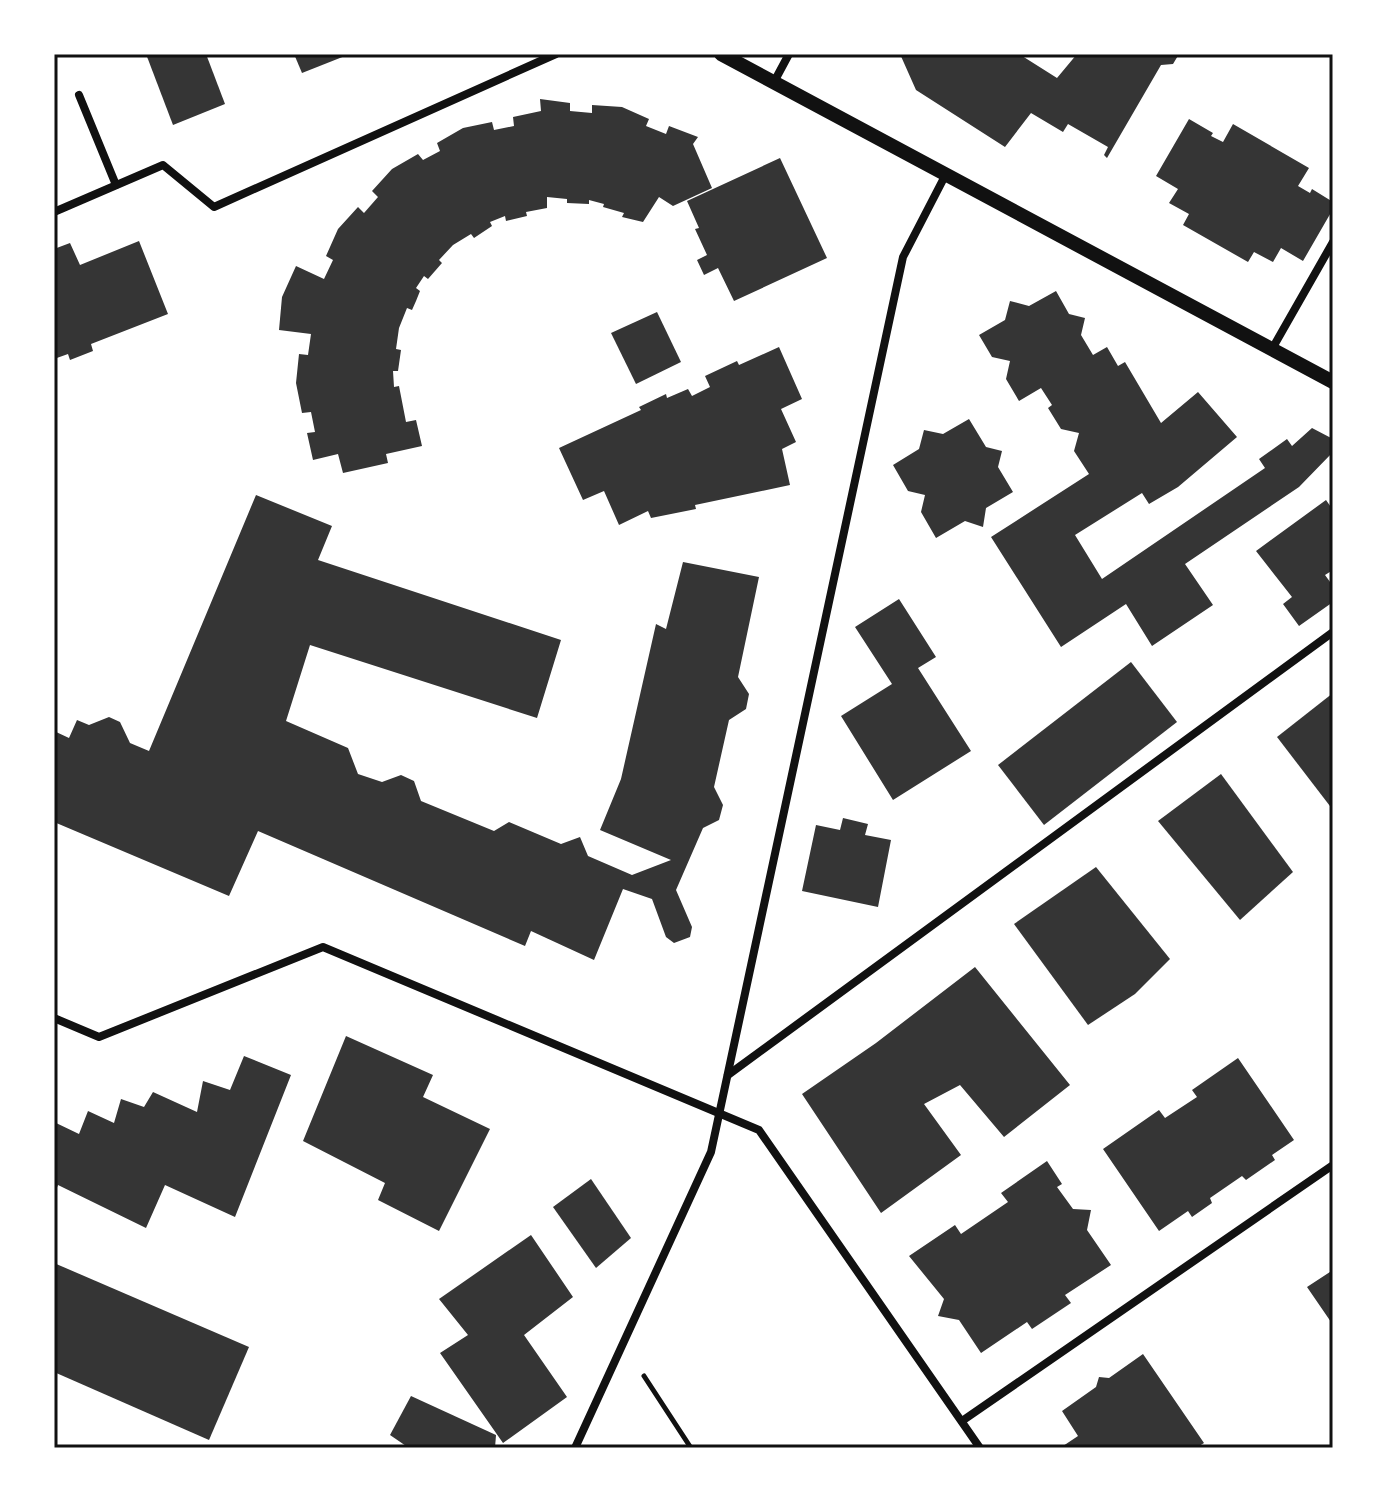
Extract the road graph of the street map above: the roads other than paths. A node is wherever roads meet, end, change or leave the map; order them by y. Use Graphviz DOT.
graph roads {
  1 [pos="556,54"];
  2 [pos="721,54"];
  3 [pos="789,54"];
  4 [pos="774,82"];
  5 [pos="79,95"];
  6 [pos="946,174"];
  7 [pos="116,185"];
  8 [pos="54,212"];
  9 [pos="1333,242"];
  10 [pos="1272,349"];
  11 [pos="1333,382"];
  12 [pos="1333,632"];
  13 [pos="54,1018"];
  14 [pos="728,1075"];
  15 [pos="720,1114"];
  16 [pos="1333,1165"];
  17 [pos="962,1421"];
  18 [pos="575,1448"];
  19 [pos="980,1448"];
  1 -- 7 [label="street"];
  2 -- 4 [label="street"];
  3 -- 4 [label="street"];
  4 -- 6 [label="street"];
  5 -- 7 [label="street"];
  6 -- 10 [label="street"];
  6 -- 14 [label="street"];
  7 -- 8 [label="street"];
  9 -- 10 [label="street"];
  10 -- 11 [label="street"];
  12 -- 14 [label="street"];
  13 -- 15 [label="street"];
  14 -- 15 [label="street"];
  15 -- 17 [label="street"];
  15 -- 18 [label="street"];
  16 -- 17 [label="street"];
  17 -- 19 [label="street"];
}
